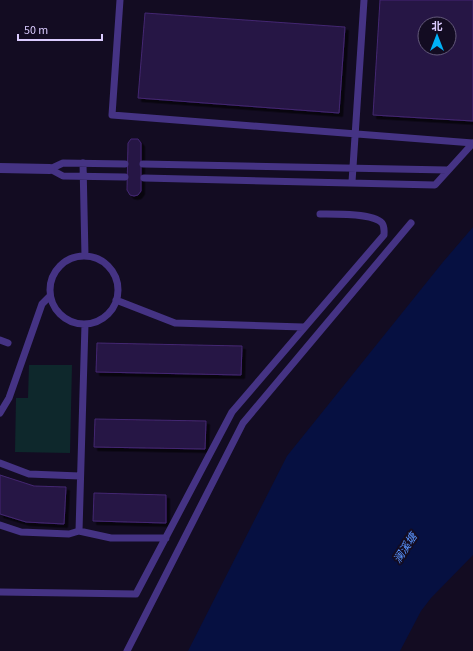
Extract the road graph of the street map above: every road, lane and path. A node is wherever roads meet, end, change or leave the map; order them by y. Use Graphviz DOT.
graph roads {
  1 [pos="120,0"];
  2 [pos="364,0"];
  3 [pos="355,134"];
  4 [pos="83,163"];
  5 [pos="125,164"];
  6 [pos="143,164"];
  7 [pos="0,168"];
  8 [pos="50,169"];
  9 [pos="352,169"];
  10 [pos="447,170"];
  11 [pos="83,176"];
  12 [pos="125,177"];
  13 [pos="144,178"];
  14 [pos="352,182"];
  15 [pos="320,214"];
  16 [pos="411,223"];
  17 [pos="85,256"];
  18 [pos="50,296"];
  19 [pos="116,300"];
  20 [pos="85,324"];
  21 [pos="303,327"];
  22 [pos="0,340"];
  23 [pos="8,343"];
  24 [pos="0,413"];
  25 [pos="0,463"];
  26 [pos="80,476"];
  27 [pos="0,525"];
  28 [pos="79,531"];
  29 [pos="166,538"];
  30 [pos="0,592"];
  31 [pos="127,651"];
  1 -- 3 [label="lane"];
  2 -- 3 [label="lane"];
  3 -- 9 [label="lane"];
  3 -- 10 [label="lane"];
  4 -- 5 [label="lane"];
  4 -- 8 [label="lane"];
  4 -- 11 [label="lane"];
  6 -- 9 [label="lane"];
  7 -- 8 [label="street"];
  8 -- 11 [label="lane"];
  9 -- 10 [label="lane"];
  9 -- 14 [label="lane"];
  10 -- 14 [label="lane"];
  11 -- 12 [label="lane"];
  11 -- 17 [label="lane"];
  13 -- 14 [label="lane"];
  15 -- 29 [label="lane"];
  16 -- 31 [label="lane"];
  17 -- 18 [label="lane"];
  17 -- 19 [label="lane"];
  18 -- 20 [label="lane"];
  18 -- 24 [label="lane"];
  19 -- 20 [label="lane"];
  19 -- 21 [label="lane"];
  20 -- 26 [label="lane"];
  22 -- 23 [label="lane"];
  25 -- 26 [label="lane"];
  26 -- 28 [label="lane"];
  27 -- 28 [label="lane"];
  28 -- 29 [label="lane"];
  29 -- 30 [label="lane"];
}
